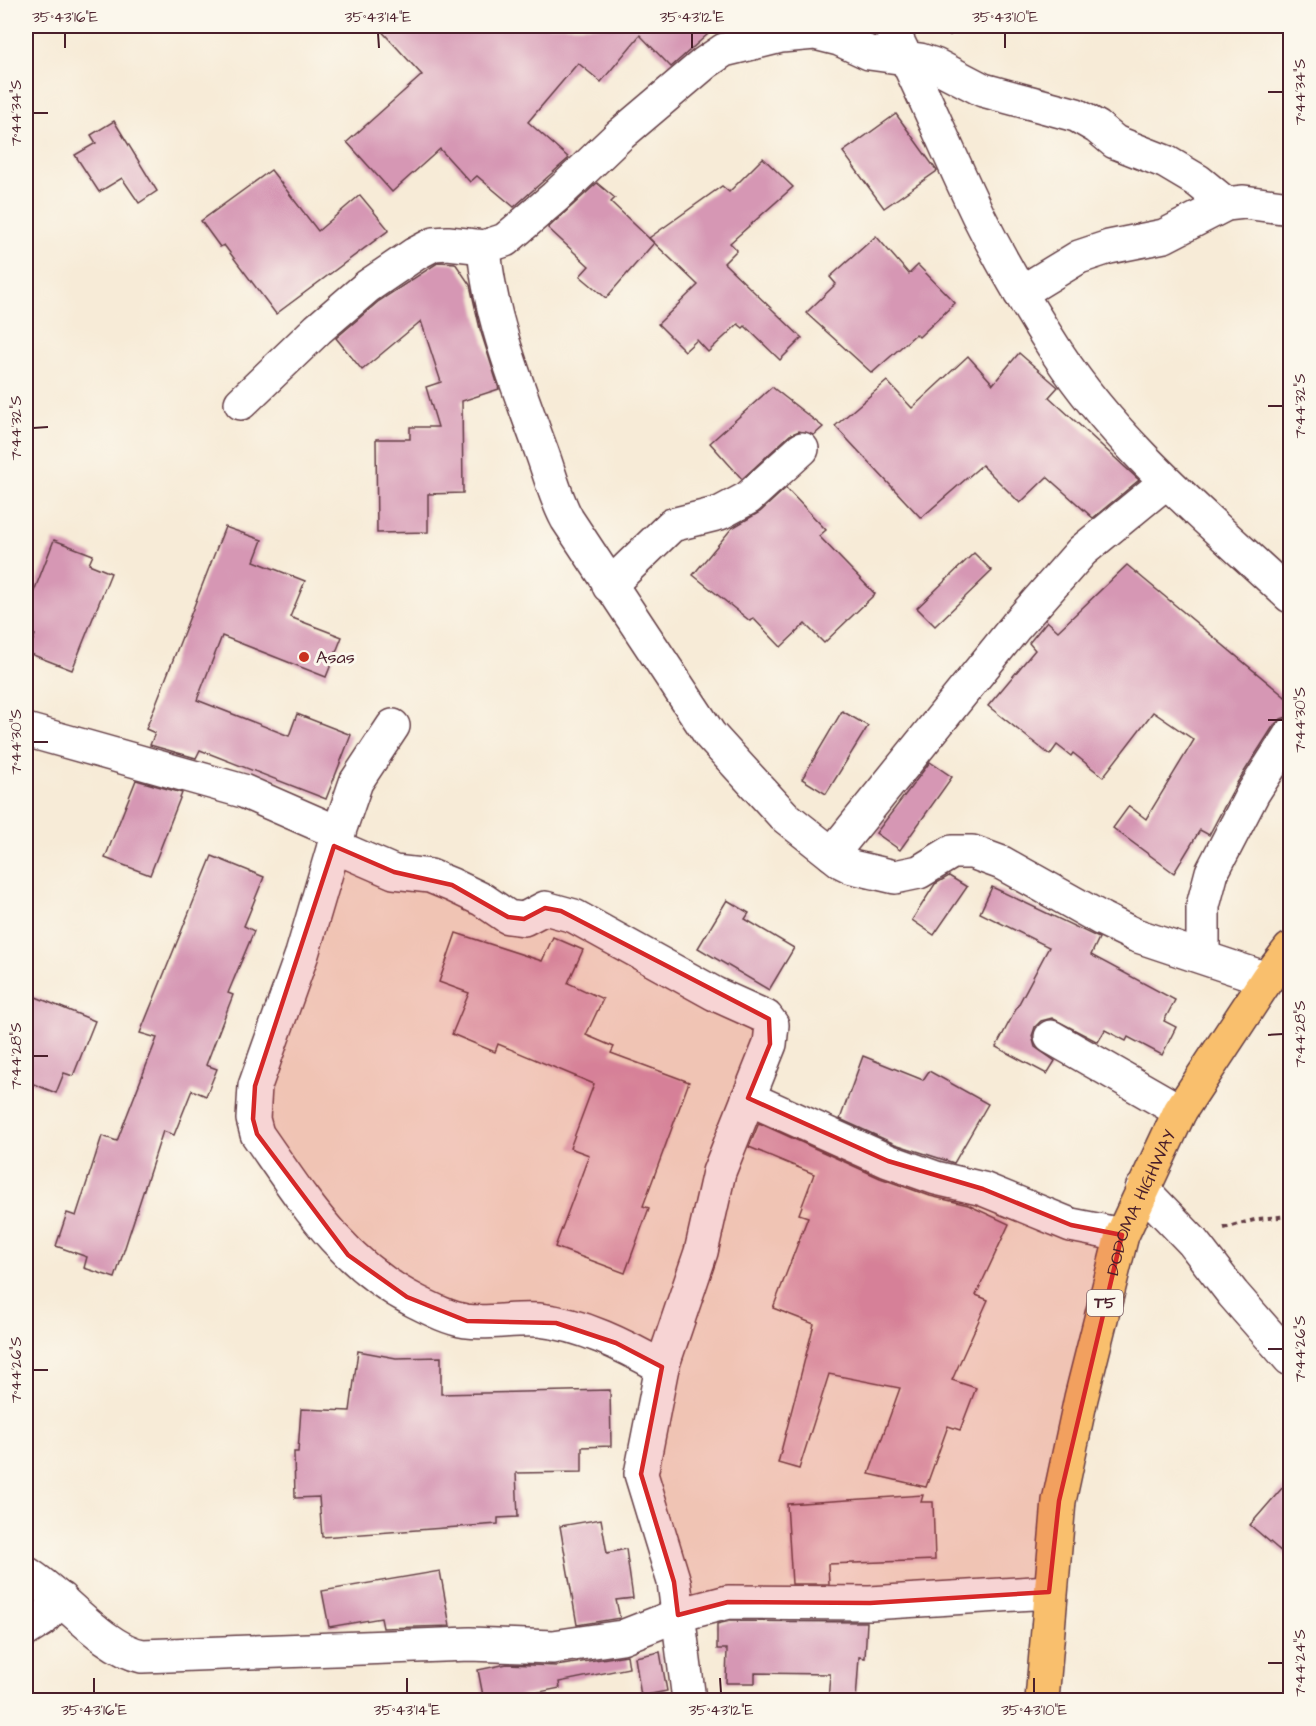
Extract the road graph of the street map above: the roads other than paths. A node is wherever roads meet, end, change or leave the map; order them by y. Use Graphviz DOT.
graph roads {
  1 [pos="890,26"];
  2 [pos="729,38"];
  3 [pos="907,57"];
  4 [pos="1226,204"];
  5 [pos="1290,207"];
  6 [pos="484,247"];
  7 [pos="1020,293"];
  8 [pos="241,403"];
  9 [pos="802,449"];
  10 [pos="1166,482"];
  11 [pos="609,586"];
  12 [pos="1290,596"];
  13 [pos="393,726"];
  14 [pos="26,730"];
  15 [pos="1290,735"];
  16 [pos="336,840"];
  17 [pos="832,855"];
  18 [pos="1290,949"];
  19 [pos="1203,956"];
  20 [pos="1267,979"];
  21 [pos="1051,1037"];
  22 [pos="748,1098"];
  23 [pos="1180,1111"];
  24 [pos="1142,1189"];
  25 [pos="1122,1235"];
  26 [pos="1290,1359"];
  27 [pos="662,1367"];
  28 [pos="26,1573"];
  29 [pos="1049,1592"];
  30 [pos="61,1599"];
  31 [pos="678,1615"];
  32 [pos="26,1630"];
  33 [pos="689,1701"];
  34 [pos="1042,1701"];
  1 -- 3 [label="street"];
  2 -- 3 [label="street"];
  2 -- 6 [label="street"];
  3 -- 4 [label="street"];
  3 -- 7 [label="street"];
  4 -- 5 [label="street"];
  4 -- 7 [label="street"];
  6 -- 8 [label="street"];
  6 -- 11 [label="street"];
  7 -- 10 [label="street"];
  9 -- 11 [label="street"];
  10 -- 12 [label="street"];
  10 -- 17 [label="street"];
  11 -- 17 [label="street"];
  13 -- 16 [label="street"];
  14 -- 16 [label="street"];
  15 -- 19 [label="street"];
  16 -- 22 [label="street"];
  16 -- 27 [label="street"];
  17 -- 19 [label="street"];
  18 -- 20 [label="highway, DODOMA HIGHWAY / T5"];
  19 -- 20 [label="street"];
  20 -- 23 [label="highway, DODOMA HIGHWAY / T5"];
  21 -- 23 [label="street"];
  22 -- 25 [label="street"];
  22 -- 27 [label="street"];
  23 -- 24 [label="highway, DODOMA HIGHWAY / T5"];
  24 -- 25 [label="highway, DODOMA HIGHWAY / T5"];
  24 -- 26 [label="street"];
  25 -- 29 [label="highway, DODOMA HIGHWAY / T5"];
  27 -- 31 [label="street"];
  28 -- 30 [label="street"];
  29 -- 31 [label="street"];
  29 -- 34 [label="highway, DODOMA HIGHWAY / T5"];
  30 -- 31 [label="street"];
  30 -- 32 [label="street"];
  31 -- 33 [label="street"];
}
